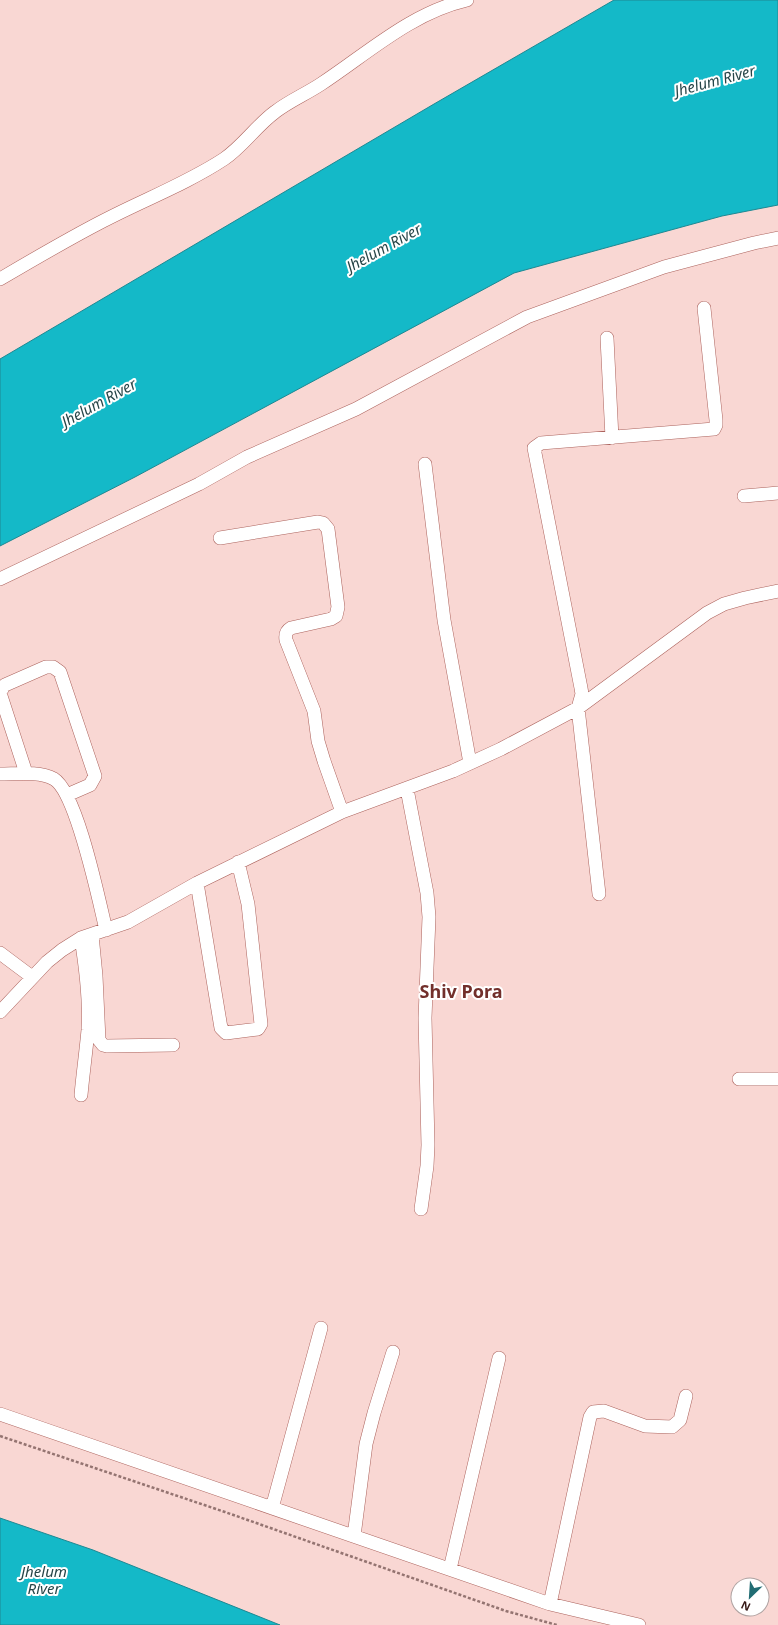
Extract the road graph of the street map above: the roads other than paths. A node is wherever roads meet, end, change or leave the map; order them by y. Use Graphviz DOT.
graph roads {
  1 [pos="467,0"];
  2 [pos="778,238"];
  3 [pos="0,279"];
  4 [pos="704,308"];
  5 [pos="607,338"];
  6 [pos="612,438"];
  7 [pos="425,464"];
  8 [pos="778,493"];
  9 [pos="744,496"];
  10 [pos="220,538"];
  11 [pos="0,578"];
  12 [pos="778,591"];
  13 [pos="0,692"];
  14 [pos="578,708"];
  15 [pos="470,763"];
  16 [pos="0,774"];
  17 [pos="26,774"];
  18 [pos="407,789"];
  19 [pos="67,795"];
  20 [pos="342,812"];
  21 [pos="238,862"];
  22 [pos="197,883"];
  23 [pos="600,894"];
  24 [pos="106,930"];
  25 [pos="87,936"];
  26 [pos="0,953"];
  27 [pos="32,977"];
  28 [pos="0,1012"];
  29 [pos="173,1045"];
  30 [pos="739,1079"];
  31 [pos="778,1079"];
  32 [pos="81,1095"];
  33 [pos="421,1209"];
  34 [pos="321,1328"];
  35 [pos="393,1352"];
  36 [pos="499,1358"];
  37 [pos="686,1396"];
  38 [pos="0,1414"];
  39 [pos="272,1508"];
  40 [pos="354,1536"];
  41 [pos="450,1569"];
  42 [pos="550,1604"];
  43 [pos="639,1625"];
  1 -- 3 [label="street"];
  2 -- 11 [label="street"];
  4 -- 6 [label="street"];
  5 -- 6 [label="street"];
  6 -- 14 [label="street"];
  7 -- 15 [label="street"];
  8 -- 9 [label="street"];
  10 -- 20 [label="street"];
  12 -- 14 [label="street"];
  13 -- 17 [label="street"];
  13 -- 19 [label="street"];
  14 -- 15 [label="street"];
  14 -- 23 [label="street"];
  15 -- 18 [label="street"];
  16 -- 17 [label="street"];
  17 -- 19 [label="street"];
  18 -- 20 [label="street"];
  18 -- 33 [label="street"];
  19 -- 24 [label="street"];
  20 -- 21 [label="street"];
  21 -- 22 [label="street"];
  21 -- 22 [label="street"];
  22 -- 24 [label="street"];
  24 -- 25 [label="street"];
  25 -- 27 [label="street"];
  25 -- 29 [label="street"];
  25 -- 32 [label="street"];
  26 -- 27 [label="street"];
  27 -- 28 [label="street"];
  30 -- 31 [label="street"];
  34 -- 39 [label="street"];
  35 -- 40 [label="street"];
  36 -- 41 [label="street"];
  37 -- 42 [label="street"];
  38 -- 39 [label="street"];
  39 -- 40 [label="street"];
  40 -- 41 [label="street"];
  41 -- 42 [label="street"];
  42 -- 43 [label="street"];
}
